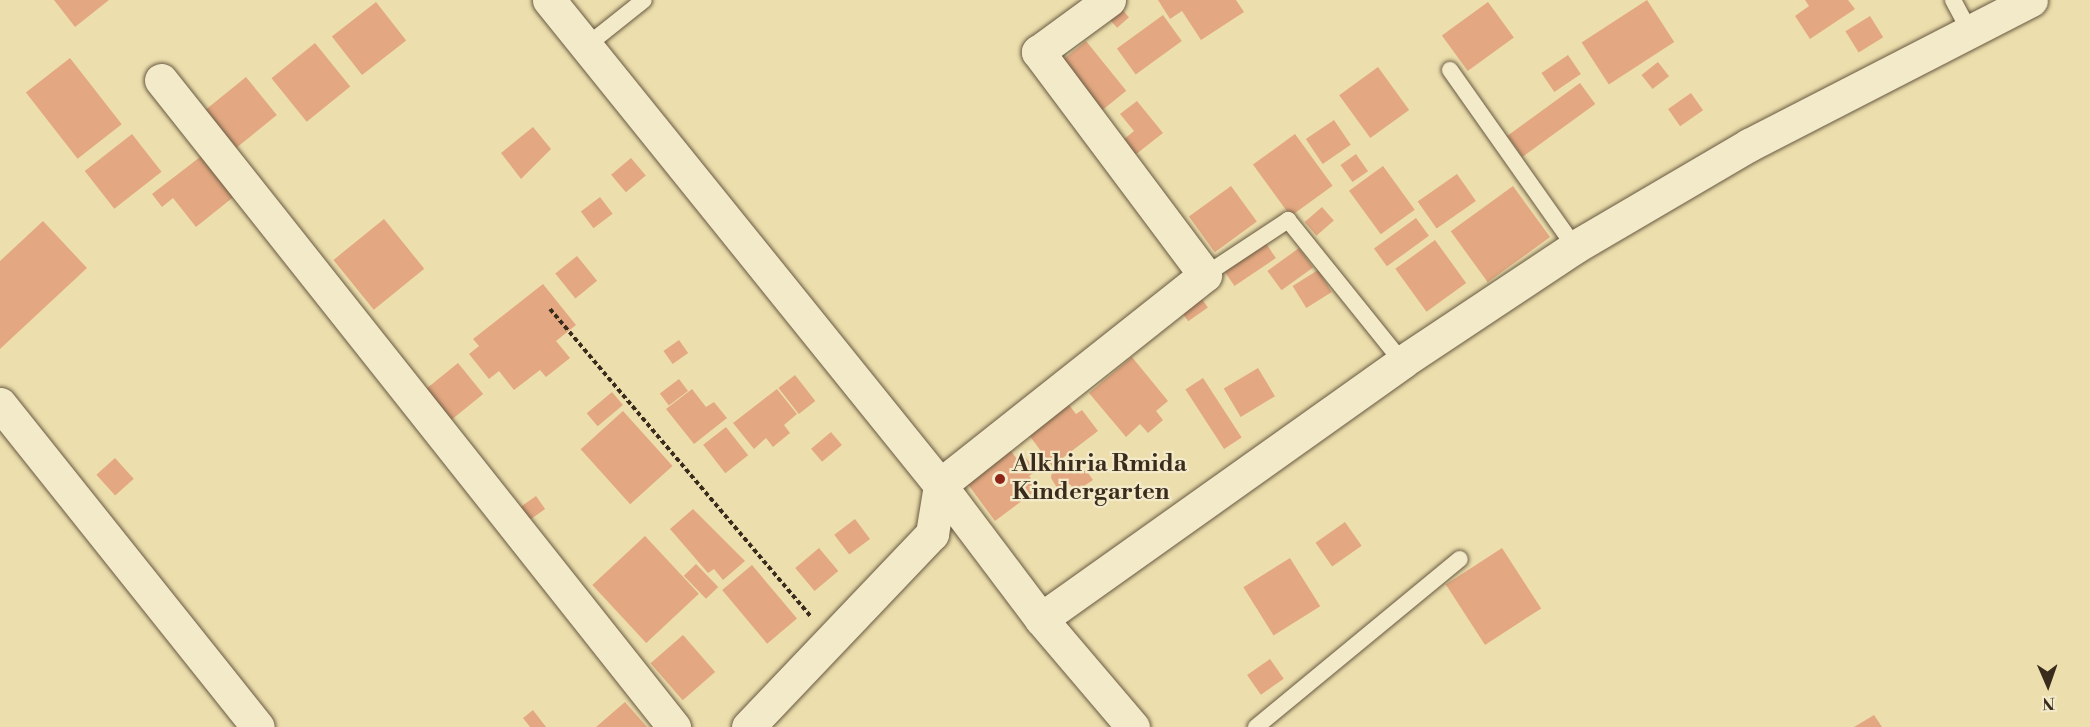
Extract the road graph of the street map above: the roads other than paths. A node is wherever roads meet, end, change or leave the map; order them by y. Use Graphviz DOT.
graph roads {
  1 [pos="549,0"];
  2 [pos="644,0"];
  3 [pos="1109,0"];
  4 [pos="1953,0"];
  5 [pos="2031,0"];
  6 [pos="1969,30"];
  7 [pos="585,47"];
  8 [pos="1450,70"];
  9 [pos="161,80"];
  10 [pos="1575,247"];
  11 [pos="1205,275"];
  12 [pos="1402,362"];
  13 [pos="0,404"];
  14 [pos="940,485"];
  15 [pos="1460,560"];
  16 [pos="1041,619"];
  17 [pos="258,727"];
  18 [pos="674,727"];
  19 [pos="747,727"];
  20 [pos="1133,727"];
  21 [pos="1256,727"];
  1 -- 7 [label="street"];
  2 -- 7 [label="lane"];
  3 -- 11 [label="street"];
  4 -- 6 [label="lane"];
  5 -- 6 [label="street"];
  6 -- 10 [label="street"];
  7 -- 14 [label="street"];
  8 -- 10 [label="lane"];
  9 -- 18 [label="street"];
  10 -- 12 [label="street"];
  11 -- 12 [label="lane"];
  11 -- 14 [label="street"];
  12 -- 16 [label="street"];
  13 -- 17 [label="street"];
  14 -- 16 [label="street"];
  14 -- 19 [label="street"];
  15 -- 21 [label="lane"];
  16 -- 20 [label="street"];
}
